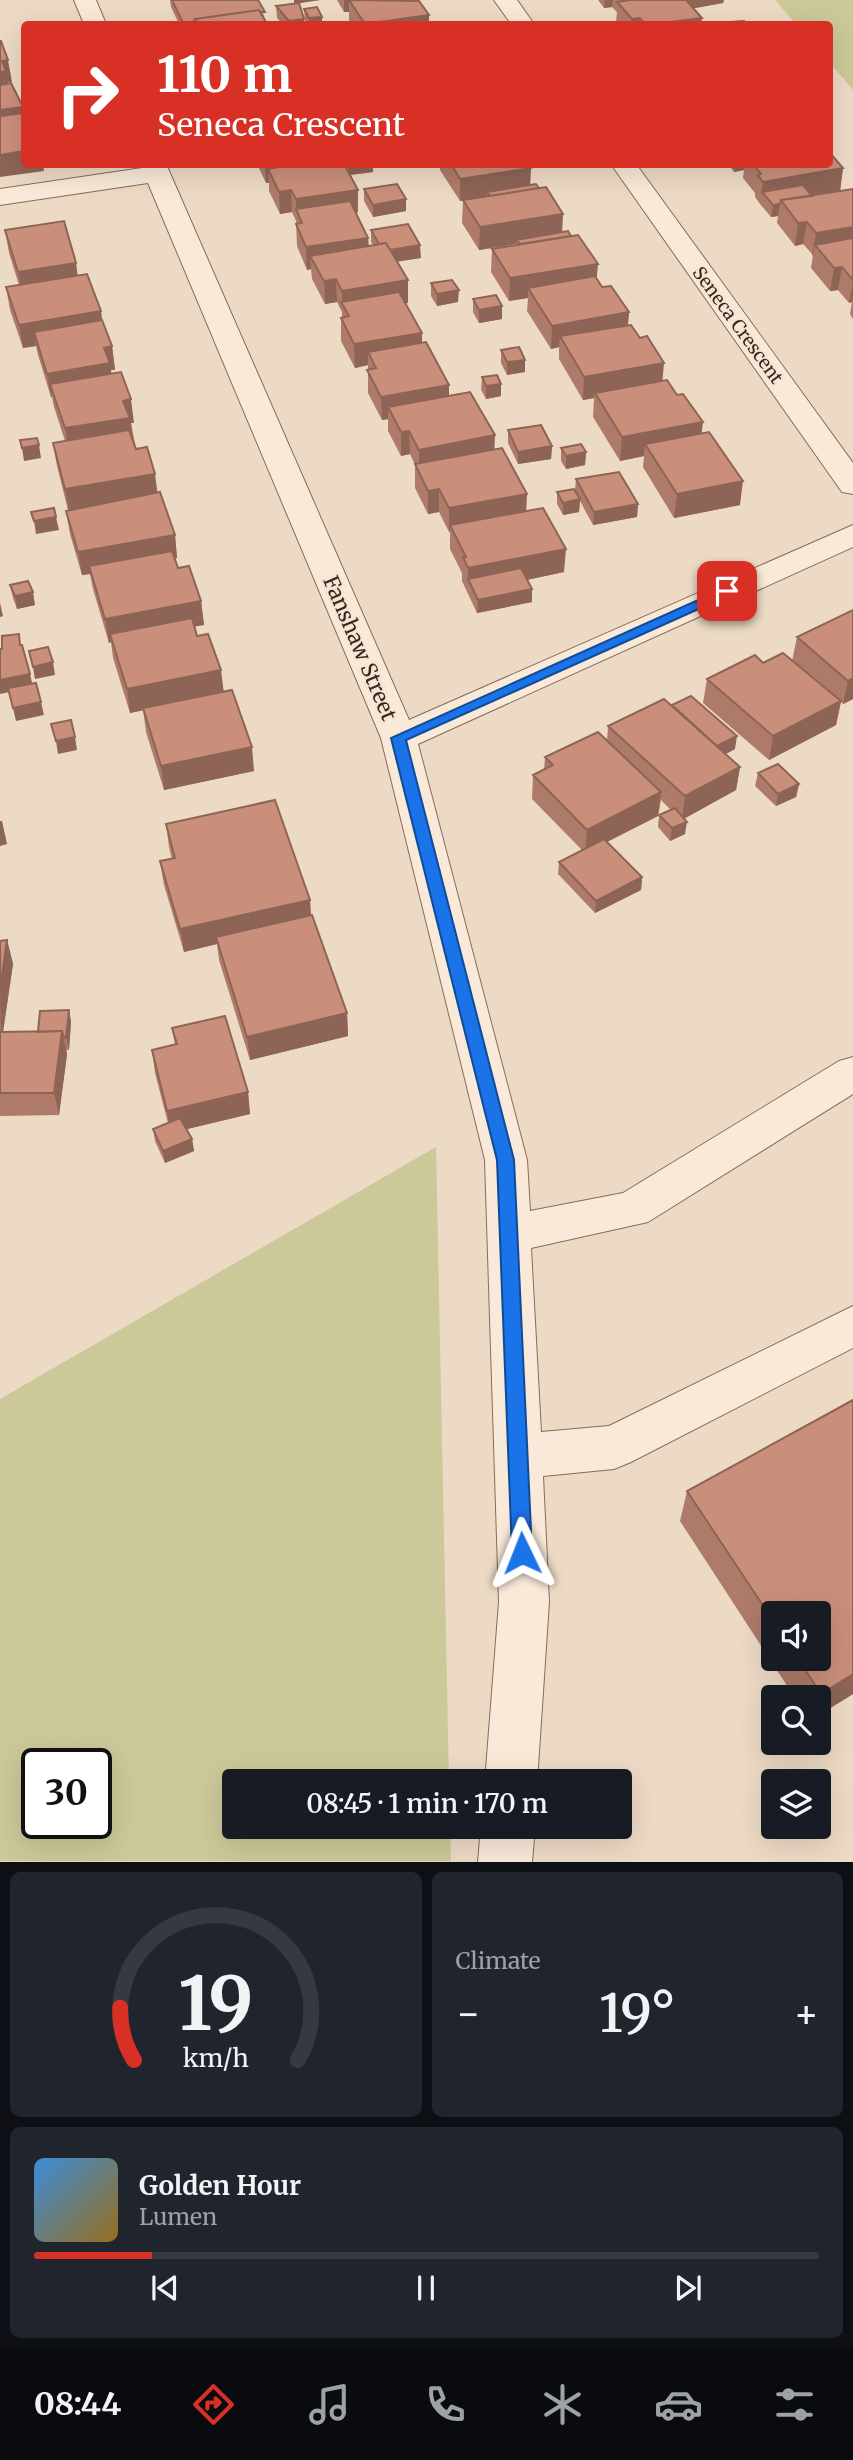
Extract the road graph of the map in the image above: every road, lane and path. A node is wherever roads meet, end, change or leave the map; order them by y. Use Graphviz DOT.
graph roads {
  1 [pos="85,0"];
  2 [pos="505,0"];
  3 [pos="94,21"];
  4 [pos="520,21"];
  5 [pos="626,168"];
  6 [pos="155,169"];
  7 [pos="0,197"];
  8 [pos="853,485"];
  9 [pos="853,535"];
  10 [pos="398,738"];
  11 [pos="853,1073"];
  12 [pos="509,1234"];
  13 [pos="853,1326"];
  14 [pos="519,1456"];
  15 [pos="512,1769"];
  16 [pos="507,1839"];
  17 [pos="505,1861"];
  1 -- 3 [label="street"];
  2 -- 4 [label="street"];
  5 -- 8 [label="street, Seneca Crescent"];
  6 -- 7 [label="street"];
  6 -- 10 [label="street, Fanshaw Street"];
  9 -- 10 [label="street"];
  10 -- 12 [label="street, Fanshaw Street"];
  11 -- 12 [label="street"];
  12 -- 14 [label="street, Fanshaw Street"];
  13 -- 14 [label="street"];
  14 -- 15 [label="street, Fanshaw Street"];
  16 -- 17 [label="street"];
}
